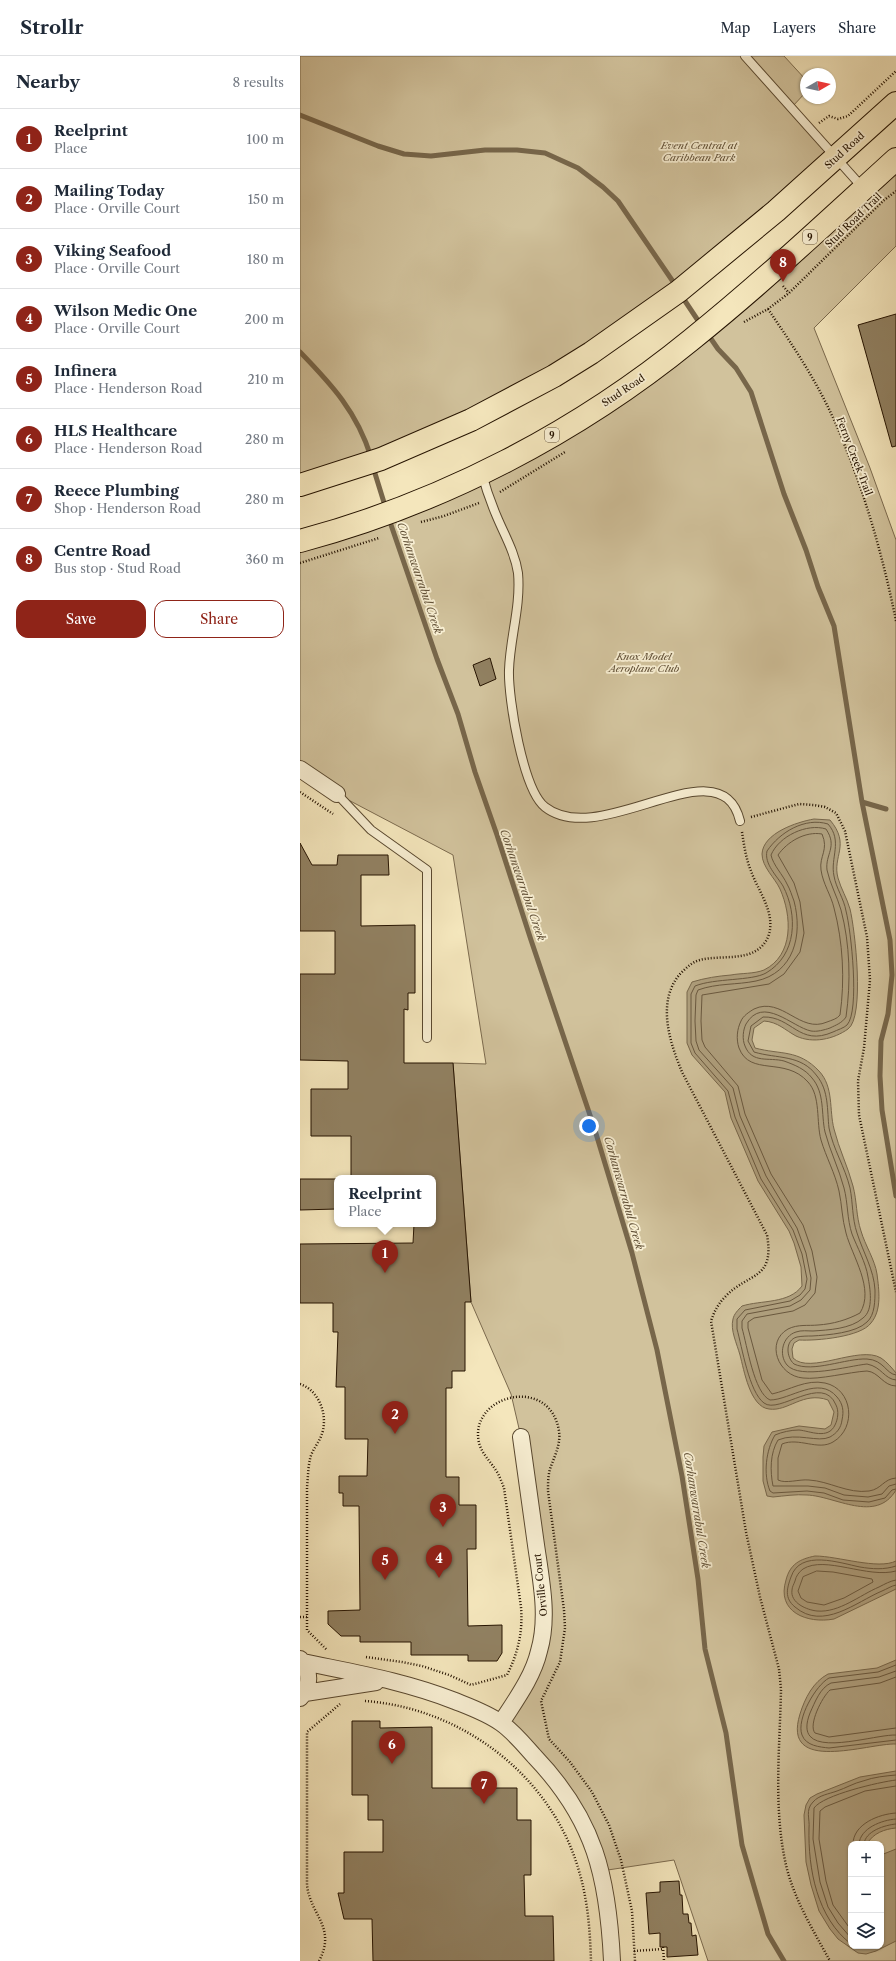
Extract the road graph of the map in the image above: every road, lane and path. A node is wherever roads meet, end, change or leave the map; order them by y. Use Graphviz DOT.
graph roads {
  1 [pos="745,56"];
  2 [pos="896,71"];
  3 [pos="896,103"];
  4 [pos="811,130"];
  5 [pos="834,158"];
  6 [pos="896,159"];
  7 [pos="863,189"];
  8 [pos="896,191"];
  9 [pos="768,308"];
  10 [pos="741,324"];
  11 [pos="482,474"];
  12 [pos="300,485"];
  13 [pos="300,541"];
  14 [pos="361,545"];
  15 [pos="300,563"];
  16 [pos="896,621"];
  17 [pos="300,769"];
  18 [pos="300,792"];
  19 [pos="337,794"];
  20 [pos="333,814"];
  21 [pos="740,821"];
  22 [pos="427,1038"];
  23 [pos="896,1292"];
  24 [pos="300,1384"];
  25 [pos="521,1437"];
  26 [pos="300,1617"];
  27 [pos="307,1617"];
  28 [pos="328,1651"];
  29 [pos="360,1657"];
  30 [pos="301,1661"];
  31 [pos="510,1669"];
  32 [pos="391,1680"];
  33 [pos="301,1697"];
  34 [pos="345,1700"];
  35 [pos="360,1700"];
  36 [pos="501,1723"];
  37 [pos="634,1951"];
  38 [pos="319,1961"];
  39 [pos="591,1961"];
  40 [pos="612,1961"];
  41 [pos="664,1961"];
  42 [pos="830,1961"];
  1 -- 4 [label="lane"];
  2 -- 4 [label="path"];
  3 -- 5 [label="highway, Stud Road"];
  4 -- 5 [label="lane"];
  5 -- 7 [label="lane"];
  5 -- 12 [label="highway, Stud Road"];
  6 -- 7 [label="highway, Stud Road / 9"];
  7 -- 11 [label="highway, Stud Road / 9"];
  8 -- 9 [label="path, Stud Road Trail"];
  9 -- 10 [label="path, Stud Road Trail"];
  9 -- 16 [label="path, Ferny Creek Trail"];
  11 -- 13 [label="highway, Stud Road / 9"];
  11 -- 21 [label="lane"];
  14 -- 15 [label="path"];
  17 -- 19 [label="street"];
  18 -- 20 [label="path"];
  19 -- 22 [label="lane"];
  21 -- 23 [label="path"];
  21 -- 42 [label="path"];
  24 -- 27 [label="path"];
  25 -- 36 [label="street, Orville Court"];
  26 -- 27 [label="path"];
  27 -- 28 [label="path"];
  29 -- 31 [label="path"];
  30 -- 32 [label="street"];
  30 -- 33 [label="street"];
  32 -- 33 [label="street"];
  32 -- 36 [label="street"];
  34 -- 38 [label="path"];
  35 -- 39 [label="path"];
  36 -- 40 [label="street"];
  37 -- 41 [label="path"];
}
